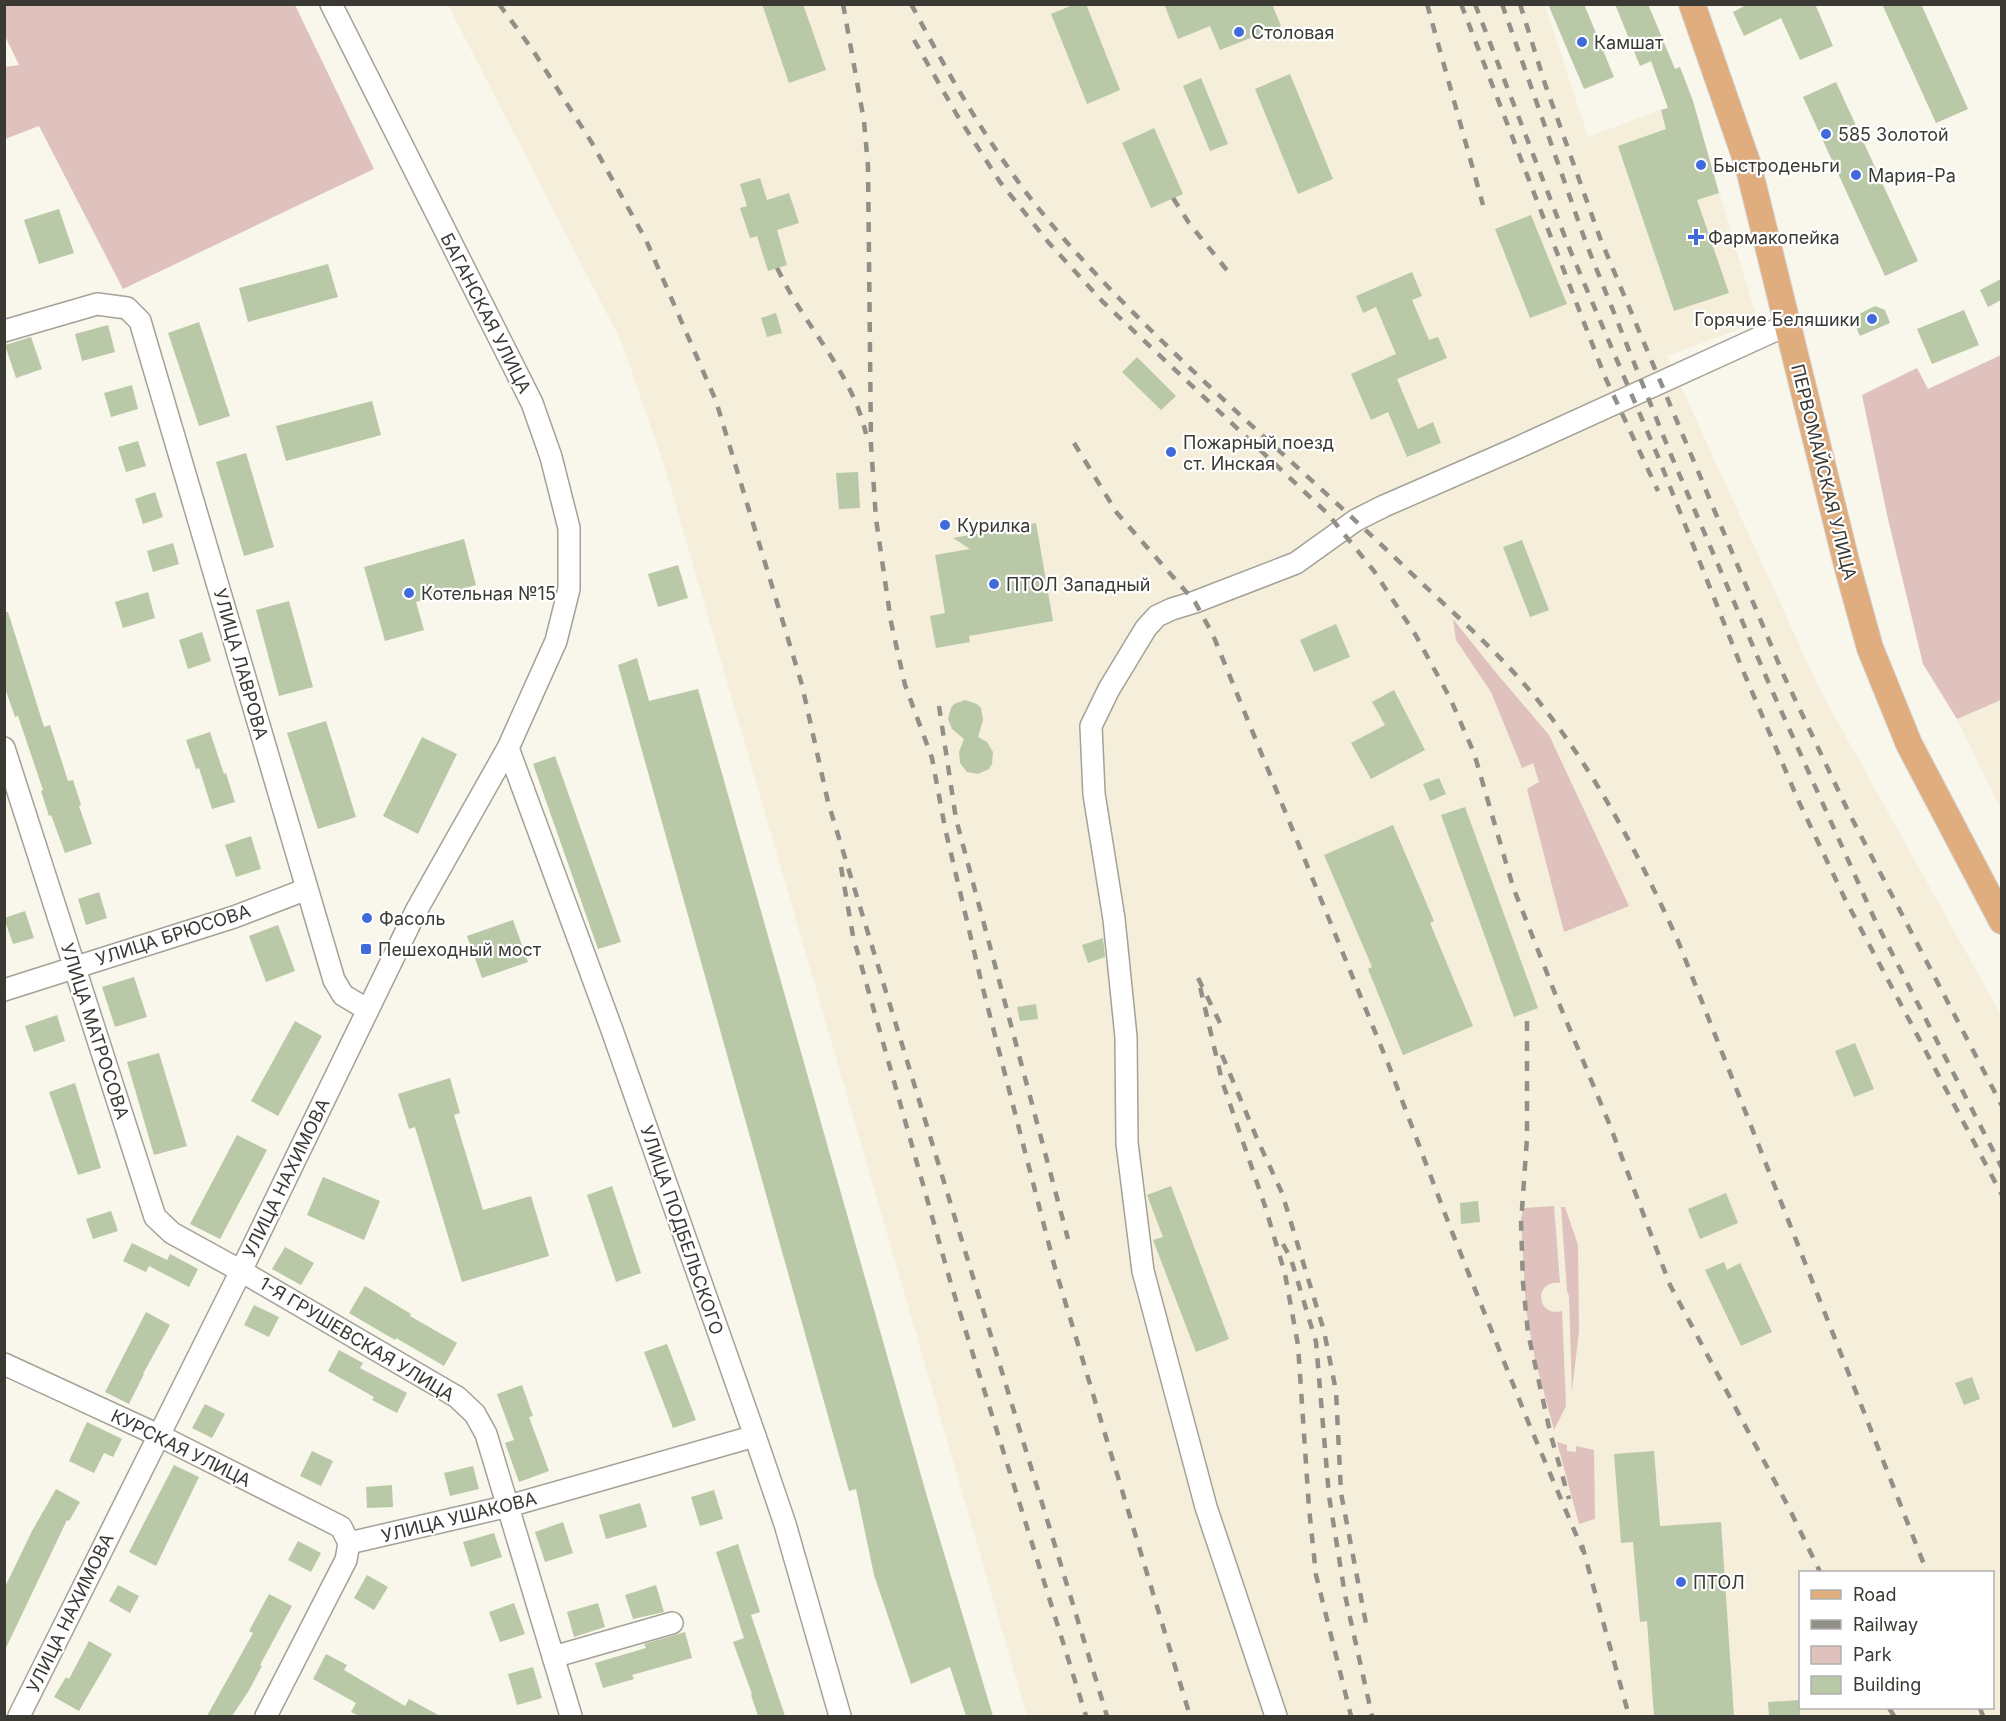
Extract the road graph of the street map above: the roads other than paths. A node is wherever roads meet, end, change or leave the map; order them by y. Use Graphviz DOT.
graph roads {
  1 [pos="331,4"];
  2 [pos="1692,4"];
  3 [pos="1789,324"];
  4 [pos="4,330"];
  5 [pos="556,641"];
  6 [pos="4,748"];
  7 [pos="508,748"];
  8 [pos="307,889"];
  9 [pos="2001,921"];
  10 [pos="74,966"];
  11 [pos="4,990"];
  12 [pos="368,1010"];
  13 [pos="241,1271"];
  14 [pos="4,1364"];
  15 [pos="158,1436"];
  16 [pos="755,1436"];
  17 [pos="508,1506"];
  18 [pos="349,1543"];
  19 [pos="672,1623"];
  20 [pos="553,1657"];
  21 [pos="832,1714"];
  22 [pos="19,1716"];
  23 [pos="266,1716"];
  24 [pos="571,1716"];
  25 [pos="1276,1716"];
  1 -- 5 [label="street, БАГАНСКАЯ УЛИЦА"];
  2 -- 3 [label="main road, ПЕРВОМАЙСКАЯ УЛИЦА"];
  3 -- 9 [label="main road, ПЕРВОМАЙСКАЯ УЛИЦА"];
  3 -- 25 [label="street"];
  4 -- 8 [label="street, УЛИЦА ЛАВРОВА"];
  5 -- 7 [label="street, УЛИЦА НАХИМОВА"];
  6 -- 10 [label="street, УЛИЦА МАТРОСОВА"];
  7 -- 12 [label="street, УЛИЦА НАХИМОВА"];
  7 -- 16 [label="street, УЛИЦА ПОДБЕЛЬСКОГО"];
  8 -- 10 [label="street, УЛИЦА БРЮСОВА"];
  8 -- 12 [label="street, УЛИЦА ЛАВРОВА"];
  10 -- 11 [label="street, УЛИЦА БРЮСОВА"];
  10 -- 13 [label="street, УЛИЦА МАТРОСОВА"];
  12 -- 13 [label="street, УЛИЦА НАХИМОВА"];
  13 -- 15 [label="street, УЛИЦА НАХИМОВА"];
  13 -- 17 [label="street, 1-Я ГРУШЕВСКАЯ УЛИЦА"];
  14 -- 15 [label="street, КУРСКАЯ УЛИЦА"];
  15 -- 18 [label="street, КУРСКАЯ УЛИЦА"];
  15 -- 22 [label="street, УЛИЦА НАХИМОВА"];
  16 -- 17 [label="street, УЛИЦА УШАКОВА"];
  16 -- 21 [label="street, УЛИЦА ПОДБЕЛЬСКОГО"];
  17 -- 18 [label="street, УЛИЦА УШАКОВА"];
  17 -- 20 [label="street, 1-Я ГРУШЕВСКАЯ УЛИЦА"];
  18 -- 23 [label="street"];
  19 -- 20 [label="street"];
  20 -- 24 [label="street, 1-Я ГРУШЕВСКАЯ УЛИЦА"];
}
